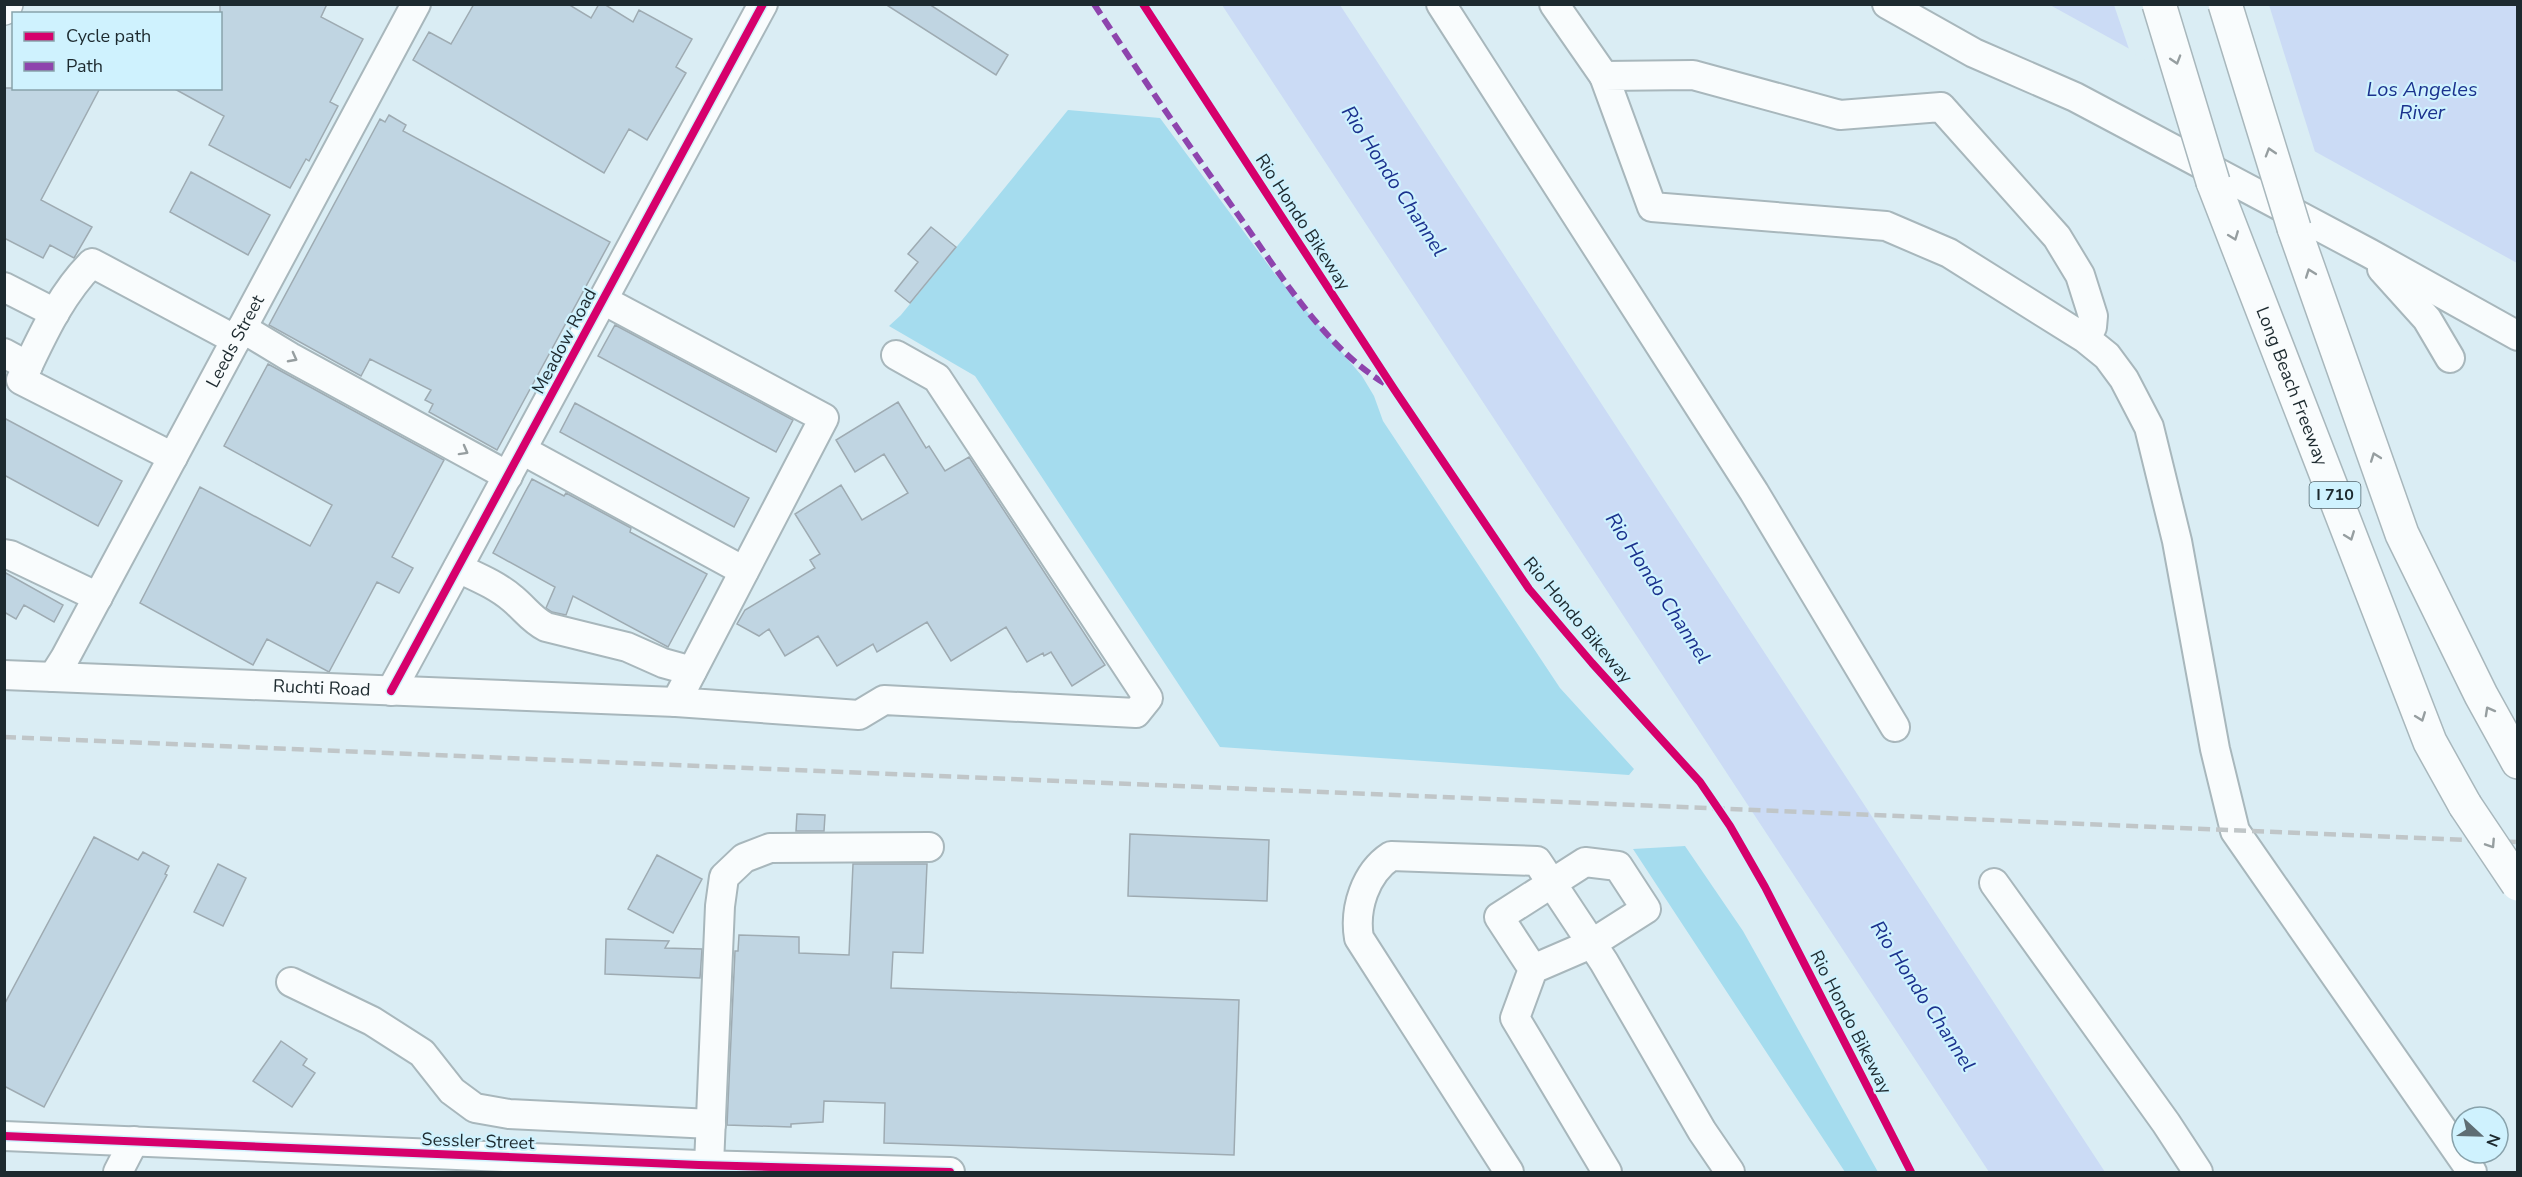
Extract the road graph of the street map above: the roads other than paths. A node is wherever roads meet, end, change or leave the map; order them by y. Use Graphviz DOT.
graph roads {
  1 [pos="416,4"];
  2 [pos="763,4"];
  3 [pos="1441,4"];
  4 [pos="1554,4"];
  5 [pos="1887,4"];
  6 [pos="2159,4"];
  7 [pos="2225,4"];
  8 [pos="1604,76"];
  9 [pos="2369,254"];
  10 [pos="4,286"];
  11 [pos="603,300"];
  12 [pos="55,313"];
  13 [pos="239,334"];
  14 [pos="2517,336"];
  15 [pos="2086,339"];
  16 [pos="896,356"];
  17 [pos="2450,358"];
  18 [pos="16,359"];
  19 [pos="522,450"];
  20 [pos="173,457"];
  21 [pos="508,476"];
  22 [pos="4,554"];
  23 [pos="458,568"];
  24 [pos="739,580"];
  25 [pos="98,597"];
  26 [pos="692,671"];
  27 [pos="4,675"];
  28 [pos="53,677"];
  29 [pos="391,691"];
  30 [pos="676,702"];
  31 [pos="1895,727"];
  32 [pos="2517,762"];
  33 [pos="929,847"];
  34 [pos="1544,872"];
  35 [pos="1994,883"];
  36 [pos="2517,884"];
  37 [pos="1592,944"];
  38 [pos="1533,969"];
  39 [pos="291,982"];
  40 [pos="711,1125"];
  41 [pos="4,1136"];
  42 [pos="134,1141"];
  43 [pos="702,1168"];
  44 [pos="920,1172"];
  45 [pos="118,1173"];
  46 [pos="950,1173"];
  47 [pos="1509,1173"];
  48 [pos="1607,1173"];
  49 [pos="1730,1173"];
  50 [pos="2198,1173"];
  51 [pos="2472,1173"];
  1 -- 13 [label="street, Leeds Street"];
  2 -- 11 [label="street, Meadow Road"];
  3 -- 31 [label="street"];
  4 -- 8 [label="street"];
  5 -- 9 [label="street"];
  6 -- 36 [label="highway, Long Beach Freeway / I 710, one-way, bridge"];
  32 -- 7 [label="highway, I 710, one-way, bridge"];
  8 -- 15 [label="street"];
  8 -- 15 [label="street"];
  9 -- 14 [label="street"];
  9 -- 17 [label="street"];
  10 -- 12 [label="street"];
  11 -- 19 [label="street, Meadow Road"];
  11 -- 24 [label="street"];
  12 -- 13 [label="street"];
  12 -- 18 [label="street"];
  13 -- 20 [label="street, Leeds Street"];
  13 -- 21 [label="street, one-way"];
  15 -- 51 [label="street"];
  16 -- 30 [label="street, Ruchti Road"];
  18 -- 20 [label="street"];
  19 -- 21 [label="street, Meadow Road"];
  19 -- 24 [label="street"];
  20 -- 25 [label="street, Leeds Street"];
  21 -- 23 [label="street, Meadow Road"];
  22 -- 25 [label="street"];
  23 -- 26 [label="street"];
  23 -- 29 [label="street, Meadow Road"];
  24 -- 26 [label="street"];
  25 -- 28 [label="street, Leeds Street"];
  26 -- 30 [label="street"];
  27 -- 28 [label="street, Ruchti Road"];
  28 -- 29 [label="street, Ruchti Road"];
  29 -- 30 [label="street, Ruchti Road"];
  33 -- 40 [label="street"];
  34 -- 37 [label="street"];
  34 -- 37 [label="street"];
  34 -- 38 [label="street"];
  34 -- 47 [label="street"];
  35 -- 50 [label="street"];
  37 -- 38 [label="street"];
  37 -- 49 [label="street"];
  38 -- 48 [label="street"];
  39 -- 40 [label="street"];
  40 -- 43 [label="street"];
  41 -- 42 [label="street, Sessler Street"];
  42 -- 43 [label="street, Sessler Street"];
  42 -- 45 [label="street"];
  43 -- 44 [label="street, Sessler Street"];
  44 -- 46 [label="street, Sessler Street"];
}
